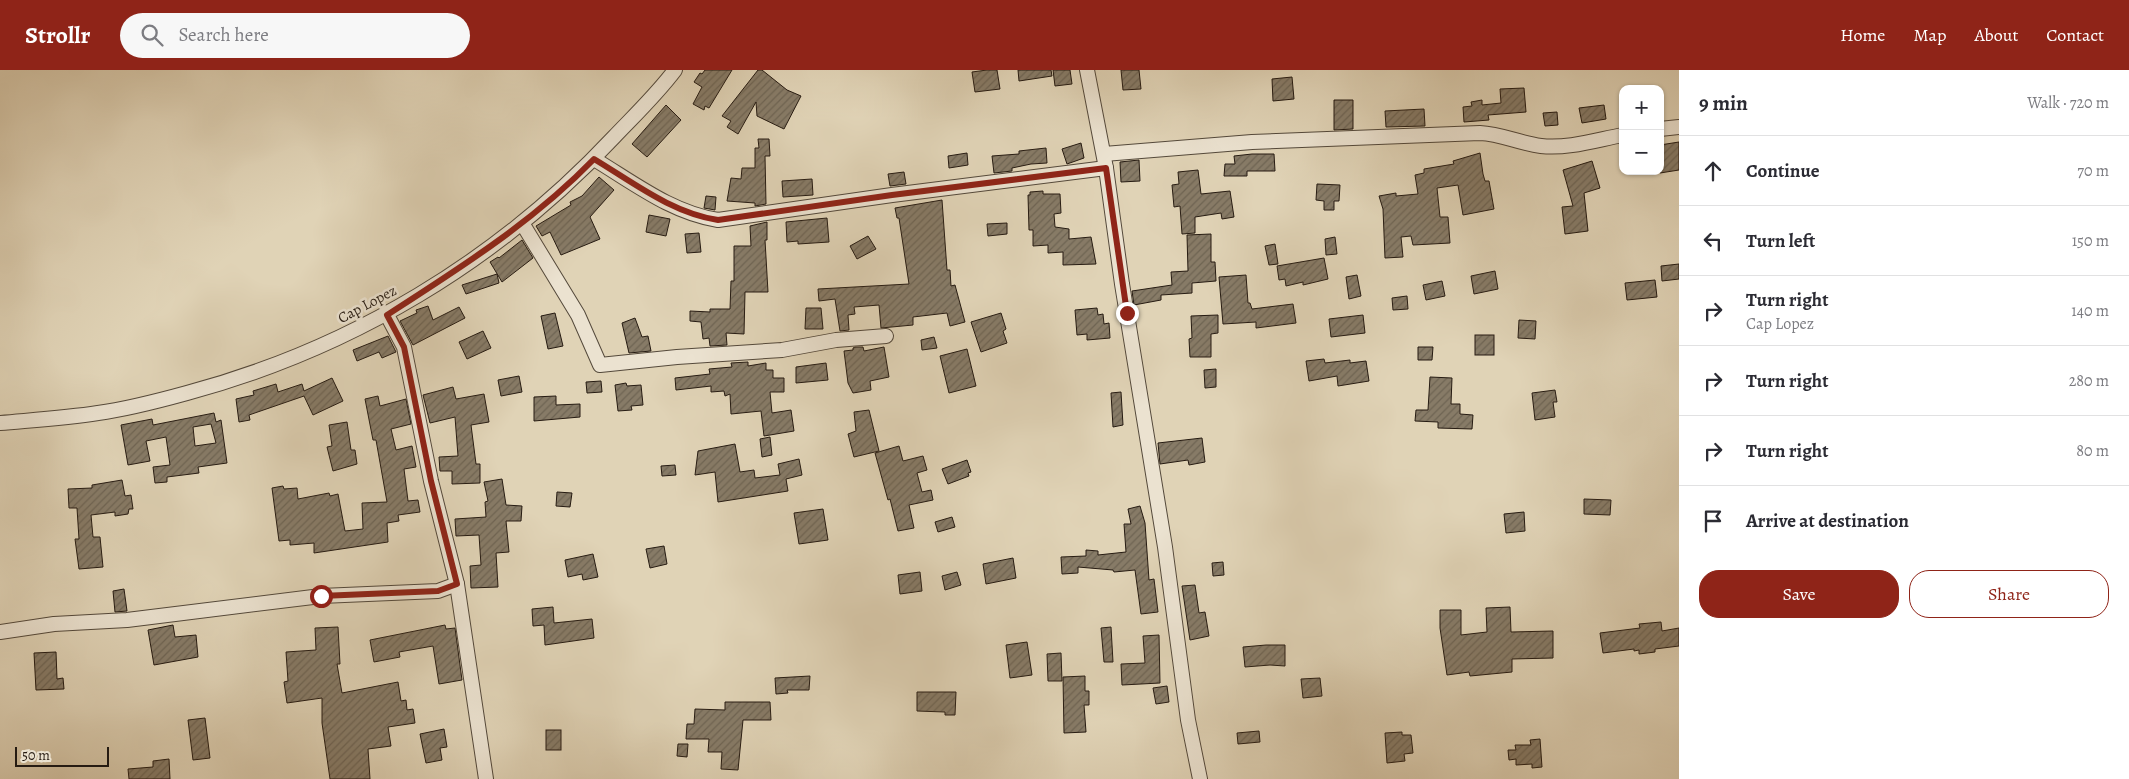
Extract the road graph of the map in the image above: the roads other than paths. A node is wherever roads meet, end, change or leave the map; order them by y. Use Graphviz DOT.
graph roads {
  1 [pos="675,70"];
  2 [pos="1087,70"];
  3 [pos="1679,127"];
  4 [pos="1664,129"];
  5 [pos="1619,136"];
  6 [pos="594,159"];
  7 [pos="1105,161"];
  8 [pos="522,223"];
  9 [pos="387,315"];
  10 [pos="886,336"];
  11 [pos="0,422"];
  12 [pos="457,584"];
  13 [pos="0,632"];
  14 [pos="486,779"];
  15 [pos="1200,779"];
  1 -- 6 [label="street, Cap Lopez"];
  2 -- 7 [label="street"];
  3 -- 4 [label="street"];
  5 -- 7 [label="street"];
  6 -- 7 [label="street"];
  6 -- 8 [label="street, Cap Lopez"];
  7 -- 15 [label="street"];
  8 -- 9 [label="street, Cap Lopez"];
  8 -- 10 [label="street"];
  9 -- 11 [label="street, Cap Lopez"];
  9 -- 12 [label="street"];
  12 -- 13 [label="street"];
  12 -- 14 [label="street"];
}
